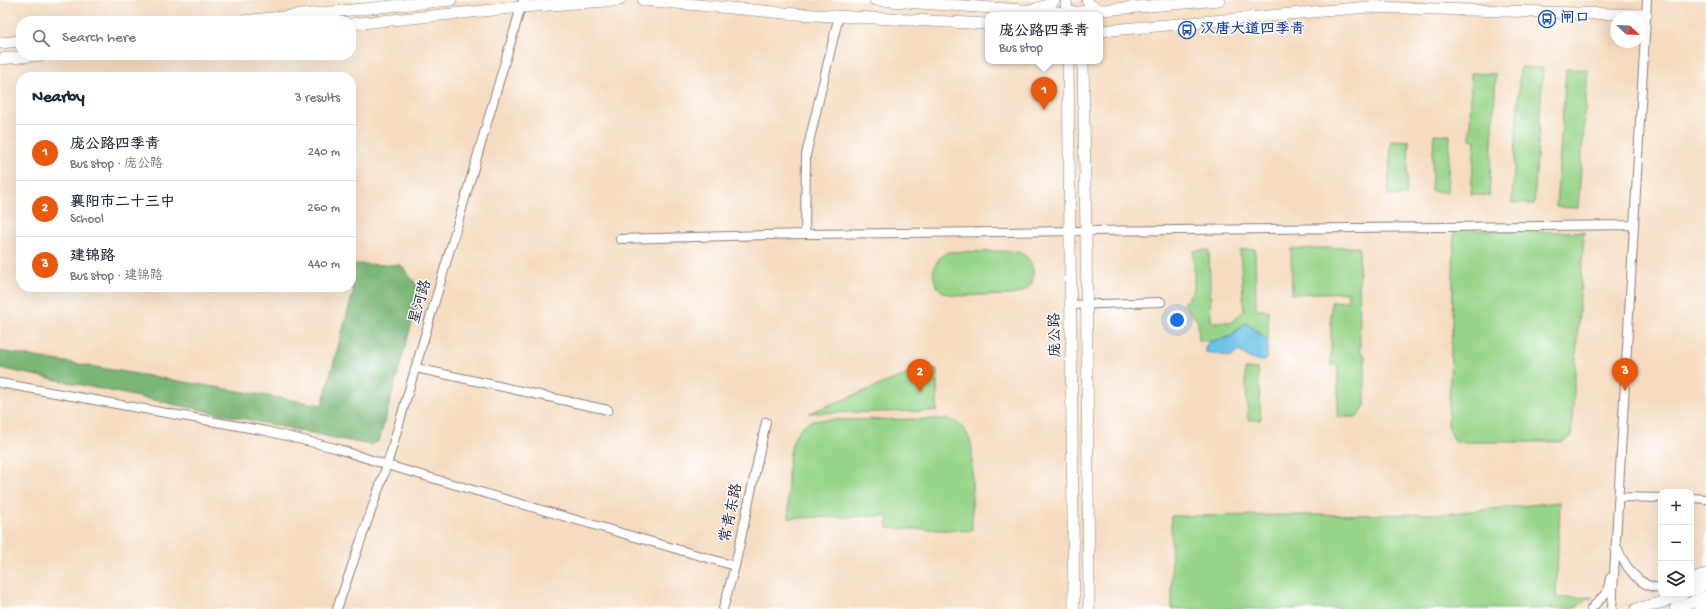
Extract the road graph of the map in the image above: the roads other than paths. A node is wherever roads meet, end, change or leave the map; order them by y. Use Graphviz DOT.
graph roads {
  1 [pos="450,0"];
  2 [pos="620,0"];
  3 [pos="643,0"];
  4 [pos="875,0"];
  5 [pos="880,0"];
  6 [pos="1054,0"];
  7 [pos="1066,0"];
  8 [pos="1083,0"];
  9 [pos="1087,0"];
  10 [pos="1220,0"];
  11 [pos="1647,0"];
  12 [pos="522,3"];
  13 [pos="1028,10"];
  14 [pos="1100,10"];
  15 [pos="1048,12"];
  16 [pos="1067,12"];
  17 [pos="1084,12"];
  18 [pos="1089,12"];
  19 [pos="1610,14"];
  20 [pos="839,15"];
  21 [pos="1646,15"];
  22 [pos="292,16"];
  23 [pos="356,23"];
  24 [pos="985,24"];
  25 [pos="1103,31"];
  26 [pos="16,41"];
  27 [pos="0,43"];
  28 [pos="1644,48"];
  29 [pos="16,57"];
  30 [pos="0,59"];
  31 [pos="1066,64"];
  32 [pos="1083,64"];
  33 [pos="1634,226"];
  34 [pos="1070,231"];
  35 [pos="1086,231"];
  36 [pos="805,234"];
  37 [pos="620,239"];
  38 [pos="1161,302"];
  39 [pos="1086,304"];
  40 [pos="1070,305"];
  41 [pos="416,368"];
  42 [pos="0,383"];
  43 [pos="608,410"];
  44 [pos="766,422"];
  45 [pos="388,465"];
  46 [pos="1619,496"];
  47 [pos="1658,498"];
  48 [pos="1694,498"];
  49 [pos="1706,499"];
  50 [pos="1616,544"];
  51 [pos="735,566"];
  52 [pos="1706,574"];
  53 [pos="1694,580"];
  54 [pos="1706,585"];
  55 [pos="1658,588"];
  56 [pos="1694,590"];
  57 [pos="1669,597"];
  58 [pos="1675,597"];
  59 [pos="1706,597"];
  60 [pos="1660,603"];
  61 [pos="1706,607"];
  62 [pos="338,609"];
  63 [pos="723,609"];
  64 [pos="1074,609"];
  65 [pos="1089,609"];
  66 [pos="1591,609"];
  67 [pos="1612,609"];
  68 [pos="1636,609"];
  69 [pos="1675,609"];
  70 [pos="1700,609"];
  1 -- 22 [label="main road"];
  2 -- 12 [label="main road"];
  3 -- 20 [label="main road"];
  4 -- 5 [label="main road"];
  5 -- 13 [label="main road"];
  6 -- 13 [label="main road"];
  7 -- 16 [label="main road"];
  8 -- 17 [label="main road"];
  9 -- 14 [label="main road"];
  10 -- 14 [label="main road"];
  11 -- 21 [label="street"];
  12 -- 23 [label="main road"];
  12 -- 41 [label="street, 星河路"];
  13 -- 15 [label="main road"];
  14 -- 18 [label="main road"];
  19 -- 25 [label="main road"];
  20 -- 24 [label="main road"];
  20 -- 36 [label="street"];
  26 -- 27 [label="main road"];
  28 -- 33 [label="street"];
  29 -- 30 [label="main road"];
  31 -- 34 [label="main road, 庞公路"];
  32 -- 35 [label="main road, 庞公路"];
  33 -- 35 [label="street"];
  33 -- 46 [label="street"];
  34 -- 35 [label="street"];
  34 -- 36 [label="street"];
  34 -- 40 [label="main road, 庞公路"];
  35 -- 39 [label="main road, 庞公路"];
  36 -- 37 [label="street"];
  38 -- 39 [label="street"];
  39 -- 40 [label="street"];
  39 -- 65 [label="main road, 庞公路"];
  40 -- 64 [label="main road, 庞公路"];
  41 -- 43 [label="street"];
  41 -- 45 [label="street, 星河路"];
  42 -- 45 [label="street"];
  44 -- 51 [label="street, 常青东路"];
  45 -- 51 [label="street"];
  45 -- 62 [label="street, 星河路"];
  46 -- 47 [label="street"];
  46 -- 50 [label="street"];
  48 -- 49 [label="street"];
  50 -- 55 [label="street"];
  50 -- 66 [label="street"];
  50 -- 67 [label="street"];
  51 -- 63 [label="street, 常青东路"];
  52 -- 53 [label="main road"];
  54 -- 56 [label="main road"];
  57 -- 60 [label="main road"];
  58 -- 60 [label="main road"];
  59 -- 69 [label="main road"];
  60 -- 68 [label="main road"];
  61 -- 70 [label="main road"];
}
